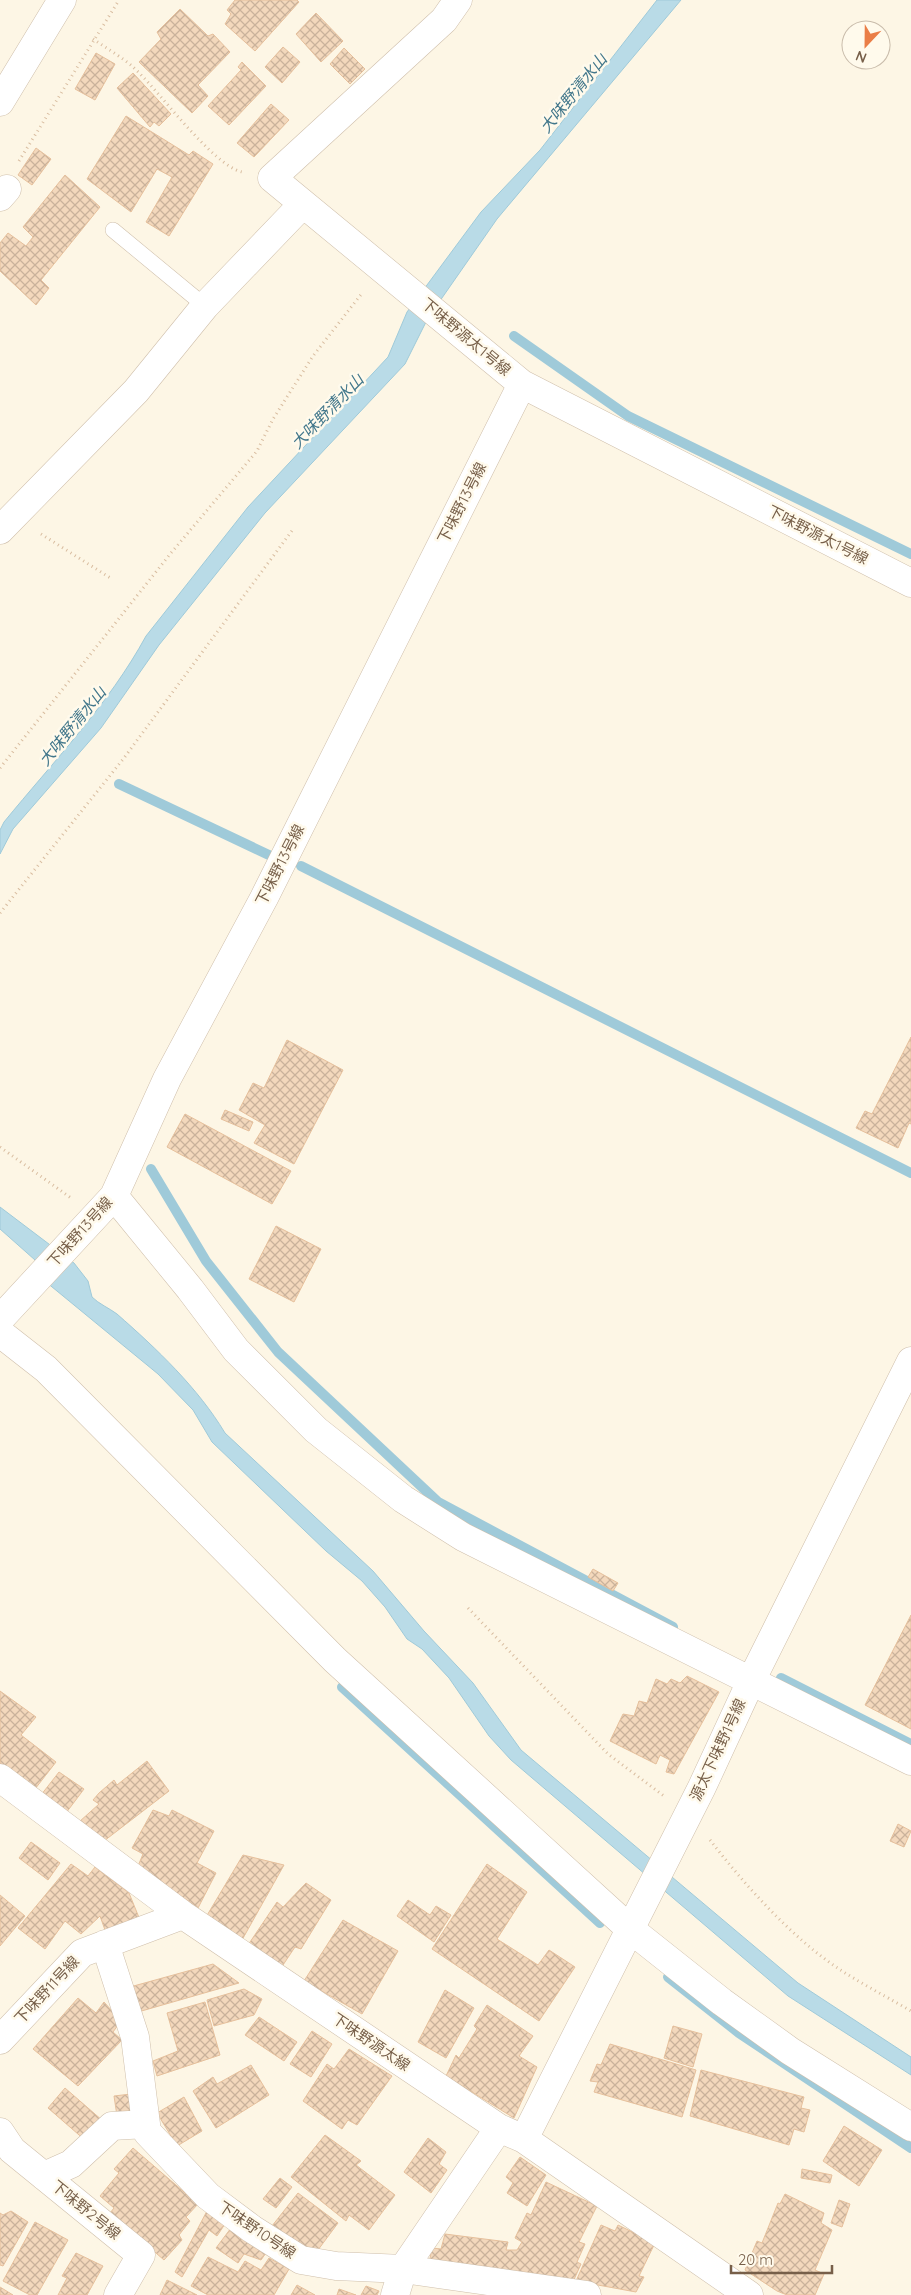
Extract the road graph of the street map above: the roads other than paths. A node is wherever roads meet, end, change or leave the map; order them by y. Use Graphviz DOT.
graph roads {
  1 [pos="62,0"];
  2 [pos="447,4"];
  3 [pos="0,102"];
  4 [pos="302,205"];
  5 [pos="113,230"];
  6 [pos="205,306"];
  7 [pos="522,384"];
  8 [pos="6,523"];
  9 [pos="911,583"];
  10 [pos="105,1205"];
  11 [pos="0,1320"];
  12 [pos="0,1333"];
  13 [pos="911,1361"];
  14 [pos="751,1680"];
  15 [pos="911,1762"];
  16 [pos="0,1778"];
  17 [pos="183,1915"];
  18 [pos="630,1929"];
  19 [pos="105,1944"];
  20 [pos="0,2040"];
  21 [pos="146,2124"];
  22 [pos="911,2127"];
  23 [pos="499,2128"];
  24 [pos="0,2132"];
  25 [pos="524,2139"];
  26 [pos="44,2176"];
  27 [pos="403,2268"];
  28 [pos="728,2292"];
  29 [pos="118,2295"];
  30 [pos="395,2295"];
  31 [pos="587,2295"];
  1 -- 3 [label="street"];
  2 -- 4 [label="street, 下味野源太1号線"];
  4 -- 6 [label="street"];
  4 -- 7 [label="street, 下味野源太1号線"];
  5 -- 6 [label="lane"];
  6 -- 8 [label="street"];
  7 -- 9 [label="street, 下味野源太1号線"];
  7 -- 10 [label="street, 下味野13号線"];
  10 -- 11 [label="street, 下味野13号線"];
  10 -- 14 [label="street"];
  12 -- 18 [label="street"];
  13 -- 14 [label="street, 源太下味野1号線"];
  14 -- 15 [label="street"];
  14 -- 18 [label="street, 源太下味野1号線"];
  16 -- 17 [label="street, 下味野源太線"];
  17 -- 19 [label="street, 下味野11号線"];
  17 -- 23 [label="street, 下味野源太線"];
  18 -- 22 [label="street"];
  18 -- 25 [label="street, 源太下味野1号線"];
  19 -- 20 [label="street, 下味野11号線"];
  19 -- 21 [label="street, 下味野10号線"];
  21 -- 26 [label="street"];
  21 -- 27 [label="street, 下味野10号線"];
  23 -- 25 [label="street, 下味野源太線"];
  23 -- 27 [label="street"];
  24 -- 26 [label="street, 下味野2号線"];
  25 -- 28 [label="street, 下味野源太線"];
  26 -- 29 [label="street, 下味野2号線"];
  27 -- 30 [label="street"];
  27 -- 31 [label="street, 下味野10号線"];
}
